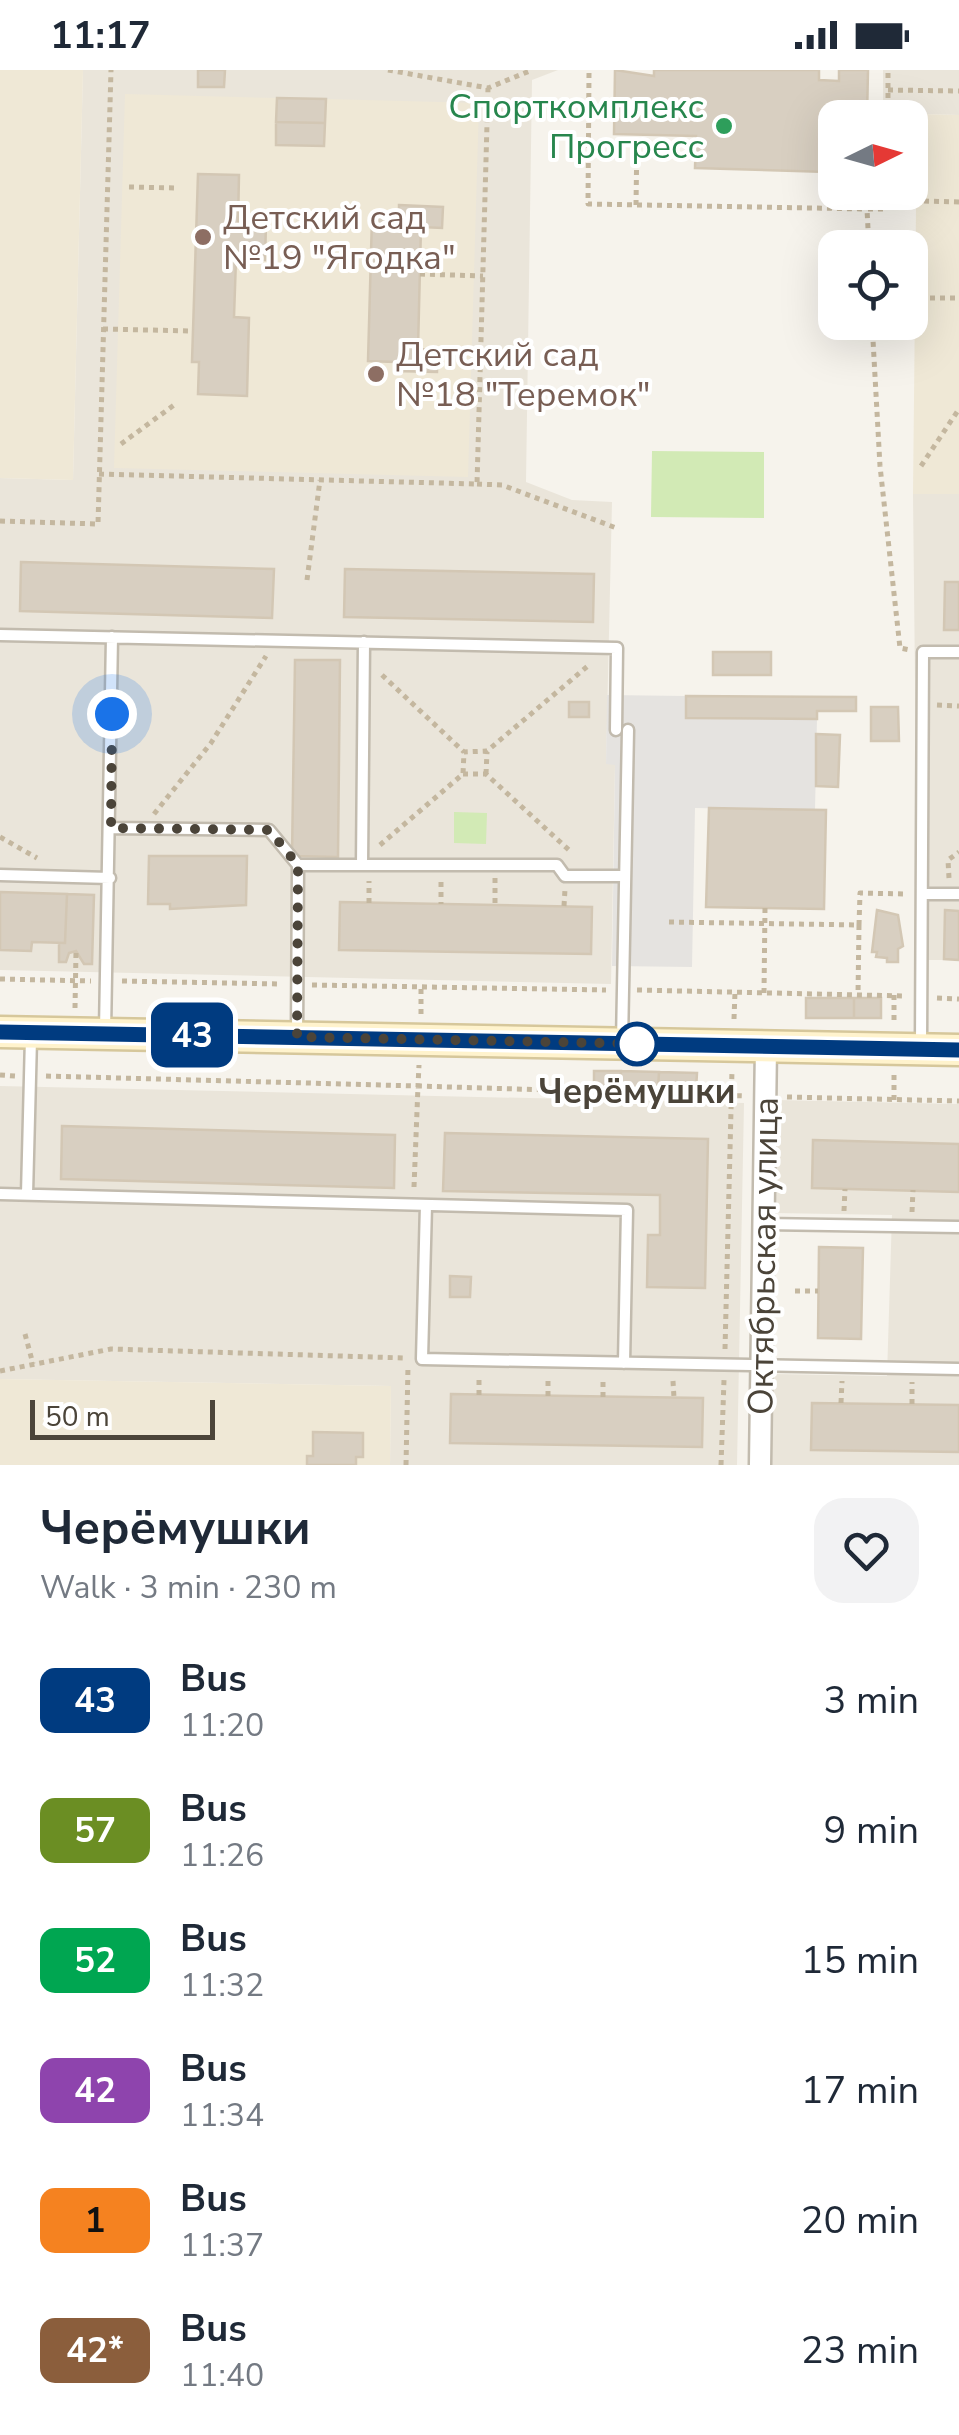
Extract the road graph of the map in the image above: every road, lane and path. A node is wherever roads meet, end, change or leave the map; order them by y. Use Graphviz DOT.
graph roads {
  1 [pos="110,70"];
  2 [pos="388,70"];
  3 [pos="532,70"];
  4 [pos="888,70"];
  5 [pos="589,73"];
  6 [pos="488,88"];
  7 [pos="888,90"];
  8 [pos="959,92"];
  9 [pos="888,100"];
  10 [pos="637,135"];
  11 [pos="130,187"];
  12 [pos="178,188"];
  13 [pos="928,202"];
  14 [pos="959,202"];
  15 [pos="636,205"];
  16 [pos="818,208"];
  17 [pos="420,274"];
  18 [pos="484,276"];
  19 [pos="928,298"];
  20 [pos="959,298"];
  21 [pos="103,329"];
  22 [pos="193,331"];
  23 [pos="873,340"];
  24 [pos="174,405"];
  25 [pos="959,409"];
  26 [pos="120,444"];
  27 [pos="921,466"];
  28 [pos="99,474"];
  29 [pos="320,480"];
  30 [pos="477,484"];
  31 [pos="0,522"];
  32 [pos="618,530"];
  33 [pos="307,580"];
  34 [pos="0,635"];
  35 [pos="112,638"];
  36 [pos="276,641"];
  37 [pos="364,642"];
  38 [pos="610,648"];
  39 [pos="923,652"];
  40 [pos="959,652"];
  41 [pos="364,658"];
  42 [pos="464,752"];
  43 [pos="486,752"];
  44 [pos="463,774"];
  45 [pos="486,774"];
  46 [pos="111,828"];
  47 [pos="142,828"];
  48 [pos="959,852"];
  49 [pos="362,863"];
  50 [pos="298,865"];
  51 [pos="494,865"];
  52 [pos="0,875"];
  53 [pos="596,876"];
  54 [pos="625,876"];
  55 [pos="110,878"];
  56 [pos="922,894"];
  57 [pos="954,894"];
  58 [pos="495,905"];
  59 [pos="765,908"];
  60 [pos="670,922"];
  61 [pos="765,923"];
  62 [pos="859,925"];
  63 [pos="0,979"];
  64 [pos="106,981"];
  65 [pos="298,984"];
  66 [pos="421,986"];
  67 [pos="624,990"];
  68 [pos="734,992"];
  69 [pos="764,993"];
  70 [pos="858,995"];
  71 [pos="922,997"];
  72 [pos="959,998"];
  73 [pos="0,1032"];
  74 [pos="31,1032"];
  75 [pos="105,1034"];
  76 [pos="297,1037"];
  77 [pos="420,1040"];
  78 [pos="622,1044"];
  79 [pos="733,1046"];
  80 [pos="766,1046"];
  81 [pos="921,1049"];
  82 [pos="959,1050"];
  83 [pos="0,1075"];
  84 [pos="30,1076"];
  85 [pos="418,1086"];
  86 [pos="732,1095"];
  87 [pos="765,1096"];
  88 [pos="959,1101"];
  89 [pos="0,1194"];
  90 [pos="26,1194"];
  91 [pos="420,1205"];
  92 [pos="764,1224"];
  93 [pos="959,1228"];
  94 [pos="795,1291"];
  95 [pos="818,1291"];
  96 [pos="25,1334"];
  97 [pos="624,1362"];
  98 [pos="33,1364"];
  99 [pos="724,1364"];
  100 [pos="762,1365"];
  101 [pos="959,1369"];
  102 [pos="0,1371"];
  103 [pos="406,1465"];
  104 [pos="721,1465"];
  105 [pos="760,1465"];
  1 -- 21 [label="path"];
  2 -- 6 [label="path"];
  3 -- 6 [label="path"];
  4 -- 7 [label="path"];
  5 -- 15 [label="path"];
  6 -- 18 [label="path"];
  7 -- 8 [label="path"];
  7 -- 9 [label="path"];
  10 -- 15 [label="path"];
  11 -- 12 [label="path"];
  13 -- 14 [label="path"];
  15 -- 16 [label="path"];
  17 -- 18 [label="path"];
  18 -- 30 [label="path"];
  19 -- 20 [label="path"];
  21 -- 22 [label="path"];
  21 -- 28 [label="path"];
  23 -- 39 [label="path"];
  24 -- 26 [label="path"];
  25 -- 27 [label="path"];
  28 -- 29 [label="path"];
  28 -- 31 [label="path"];
  29 -- 30 [label="path"];
  29 -- 33 [label="path"];
  30 -- 32 [label="path"];
  34 -- 35 [label="lane"];
  35 -- 36 [label="lane"];
  35 -- 46 [label="lane"];
  36 -- 37 [label="lane"];
  36 -- 47 [label="path"];
  37 -- 38 [label="lane"];
  37 -- 41 [label="lane"];
  38 -- 43 [label="path"];
  38 -- 54 [label="lane"];
  39 -- 40 [label="lane"];
  39 -- 56 [label="lane"];
  41 -- 42 [label="path"];
  41 -- 49 [label="lane"];
  42 -- 43 [label="path"];
  42 -- 44 [label="path"];
  43 -- 45 [label="path"];
  44 -- 45 [label="path"];
  44 -- 49 [label="path"];
  45 -- 53 [label="path"];
  46 -- 47 [label="lane"];
  46 -- 55 [label="lane"];
  47 -- 50 [label="lane"];
  48 -- 57 [label="path"];
  49 -- 50 [label="lane"];
  49 -- 51 [label="lane"];
  50 -- 65 [label="lane"];
  51 -- 53 [label="lane"];
  51 -- 58 [label="path"];
  52 -- 55 [label="lane"];
  53 -- 54 [label="lane"];
  54 -- 67 [label="lane"];
  55 -- 64 [label="lane"];
  56 -- 57 [label="lane"];
  56 -- 62 [label="path"];
  56 -- 71 [label="lane"];
  59 -- 61 [label="path"];
  60 -- 61 [label="path"];
  61 -- 62 [label="path"];
  61 -- 69 [label="path"];
  62 -- 70 [label="path"];
  63 -- 64 [label="path"];
  64 -- 65 [label="path"];
  64 -- 75 [label="lane"];
  65 -- 66 [label="path"];
  65 -- 76 [label="lane"];
  66 -- 67 [label="path"];
  66 -- 77 [label="path"];
  67 -- 68 [label="path"];
  67 -- 78 [label="lane"];
  68 -- 69 [label="path"];
  68 -- 79 [label="path"];
  69 -- 70 [label="path"];
  70 -- 71 [label="path"];
  71 -- 72 [label="path"];
  71 -- 81 [label="lane"];
  73 -- 74 [label="main road"];
  74 -- 75 [label="main road"];
  74 -- 84 [label="lane"];
  75 -- 76 [label="main road"];
  76 -- 77 [label="main road"];
  77 -- 78 [label="main road"];
  77 -- 85 [label="path"];
  78 -- 79 [label="main road"];
  79 -- 80 [label="main road"];
  79 -- 86 [label="path"];
  80 -- 81 [label="main road"];
  80 -- 87 [label="street, Октябрьская улица"];
  81 -- 82 [label="main road"];
  83 -- 84 [label="path"];
  84 -- 85 [label="path"];
  84 -- 90 [label="lane"];
  85 -- 86 [label="path"];
  85 -- 91 [label="path"];
  86 -- 87 [label="path"];
  86 -- 99 [label="path"];
  87 -- 88 [label="path"];
  87 -- 92 [label="street, Октябрьская улица"];
  89 -- 90 [label="lane"];
  90 -- 91 [label="lane"];
  91 -- 97 [label="lane"];
  91 -- 97 [label="lane"];
  92 -- 93 [label="lane"];
  92 -- 100 [label="street, Октябрьская улица"];
  94 -- 95 [label="path"];
  96 -- 98 [label="path"];
  97 -- 99 [label="lane"];
  98 -- 102 [label="path"];
  98 -- 103 [label="path"];
  99 -- 100 [label="lane"];
  99 -- 104 [label="path"];
  100 -- 101 [label="lane"];
  100 -- 105 [label="street, Октябрьская улица"];
}
